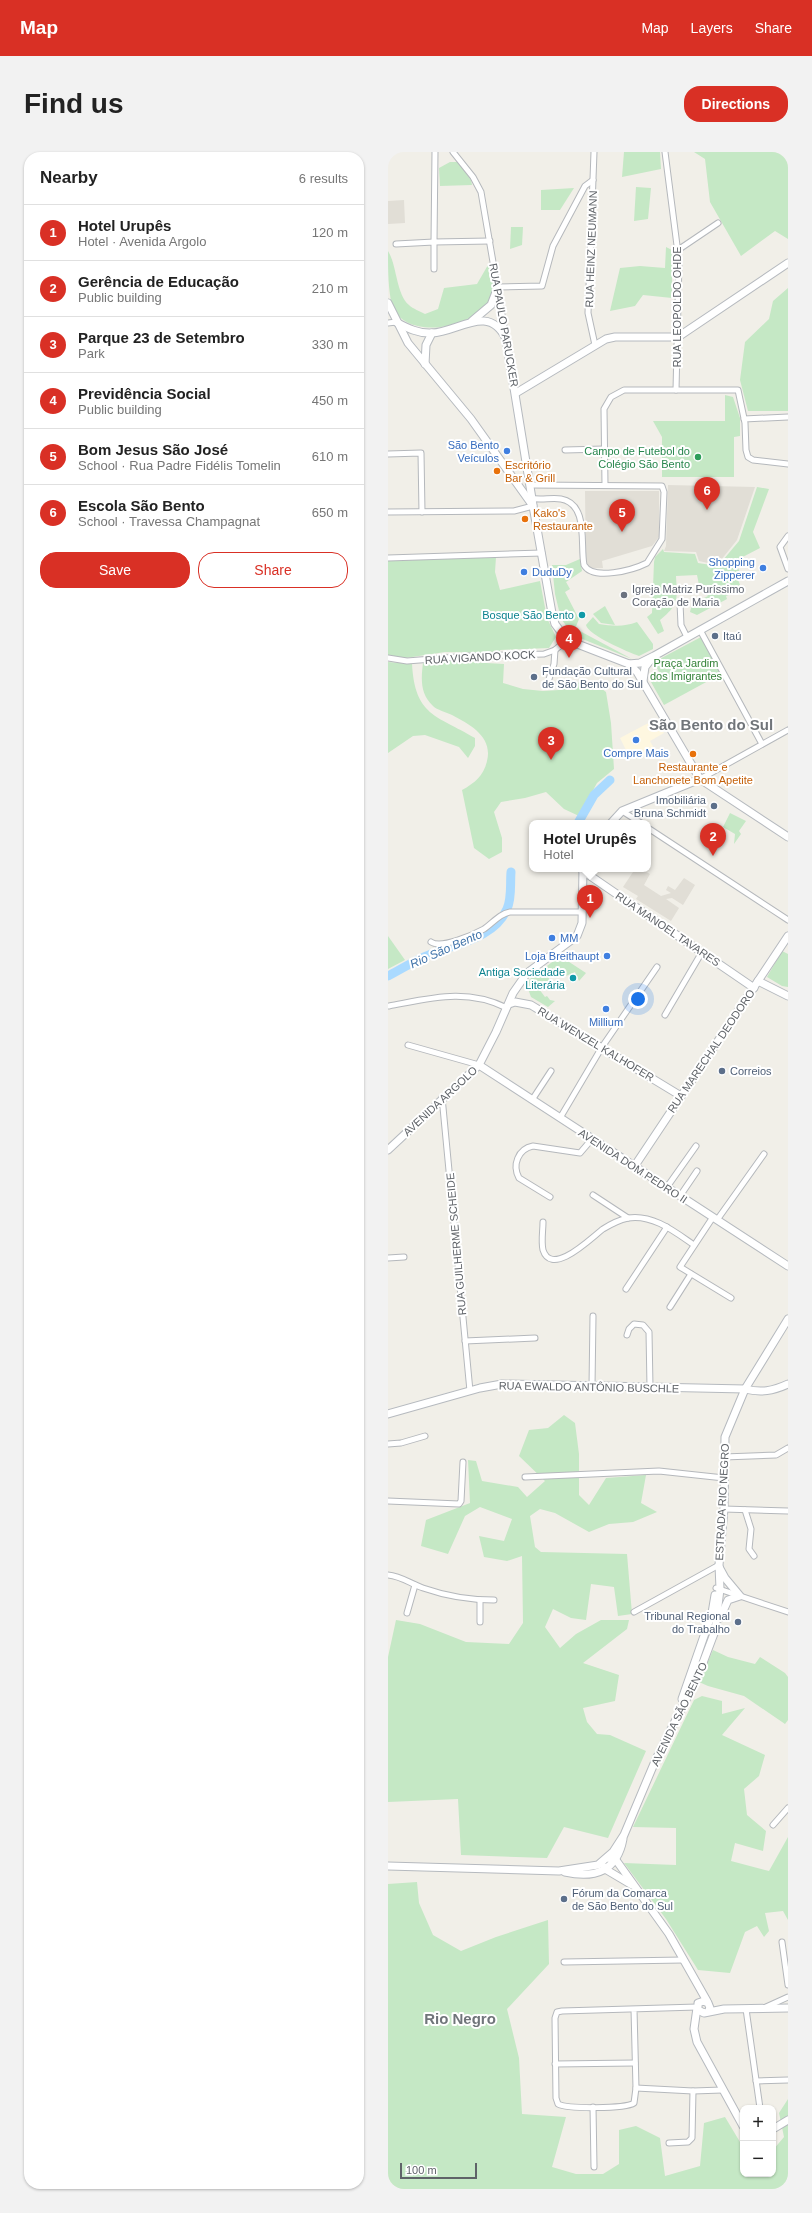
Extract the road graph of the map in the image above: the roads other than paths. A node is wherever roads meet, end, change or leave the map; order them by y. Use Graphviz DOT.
graph roads {
  1 [pos="435,152"];
  2 [pos="453,152"];
  3 [pos="594,152"];
  4 [pos="665,152"];
  5 [pos="593,180"];
  6 [pos="718,223"];
  7 [pos="490,241"];
  8 [pos="434,242"];
  9 [pos="396,244"];
  10 [pos="678,250"];
  11 [pos="788,263"];
  12 [pos="434,269"];
  13 [pos="498,287"];
  14 [pos="388,303"];
  15 [pos="396,322"];
  16 [pos="471,322"];
  17 [pos="388,323"];
  18 [pos="432,333"];
  19 [pos="678,337"];
  20 [pos="506,339"];
  21 [pos="595,345"];
  22 [pos="425,364"];
  23 [pos="676,390"];
  24 [pos="516,393"];
  25 [pos="788,417"];
  26 [pos="744,419"];
  27 [pos="604,449"];
  28 [pos="565,450"];
  29 [pos="388,454"];
  30 [pos="788,464"];
  31 [pos="530,485"];
  32 [pos="605,485"];
  33 [pos="520,489"];
  34 [pos="542,500"];
  35 [pos="531,503"];
  36 [pos="388,512"];
  37 [pos="422,512"];
  38 [pos="788,536"];
  39 [pos="542,553"];
  40 [pos="388,558"];
  41 [pos="788,569"];
  42 [pos="788,581"];
  43 [pos="680,603"];
  44 [pos="700,630"];
  45 [pos="687,637"];
  46 [pos="567,640"];
  47 [pos="555,650"];
  48 [pos="654,656"];
  49 [pos="388,658"];
  50 [pos="629,664"];
  51 [pos="549,679"];
  52 [pos="643,682"];
  53 [pos="788,730"];
  54 [pos="762,744"];
  55 [pos="700,779"];
  56 [pos="622,811"];
  57 [pos="613,820"];
  58 [pos="636,820"];
  59 [pos="651,830"];
  60 [pos="788,837"];
  61 [pos="583,872"];
  62 [pos="586,872"];
  63 [pos="582,912"];
  64 [pos="788,920"];
  65 [pos="788,936"];
  66 [pos="431,942"];
  67 [pos="702,952"];
  68 [pos="657,967"];
  69 [pos="756,984"];
  70 [pos="788,996"];
  71 [pos="389,1006"];
  72 [pos="508,1006"];
  73 [pos="665,1015"];
  74 [pos="408,1045"];
  75 [pos="602,1047"];
  76 [pos="479,1065"];
  77 [pos="551,1071"];
  78 [pos="682,1096"];
  79 [pos="442,1097"];
  80 [pos="532,1100"];
  81 [pos="560,1118"];
  82 [pos="592,1139"];
  83 [pos="696,1146"];
  84 [pos="388,1150"];
  85 [pos="764,1154"];
  86 [pos="634,1166"];
  87 [pos="697,1171"];
  88 [pos="667,1187"];
  89 [pos="593,1195"];
  90 [pos="680,1196"];
  91 [pos="550,1197"];
  92 [pos="628,1218"];
  93 [pos="715,1218"];
  94 [pos="544,1222"];
  95 [pos="667,1227"];
  96 [pos="694,1245"];
  97 [pos="404,1257"];
  98 [pos="388,1258"];
  99 [pos="788,1266"];
  100 [pos="691,1274"];
  101 [pos="626,1289"];
  102 [pos="731,1298"];
  103 [pos="670,1307"];
  104 [pos="593,1316"];
  105 [pos="788,1319"];
  106 [pos="627,1335"];
  107 [pos="535,1338"];
  108 [pos="465,1341"];
  109 [pos="788,1384"];
  110 [pos="592,1386"];
  111 [pos="650,1387"];
  112 [pos="745,1389"];
  113 [pos="470,1391"];
  114 [pos="388,1414"];
  115 [pos="425,1436"];
  116 [pos="388,1444"];
  117 [pos="788,1448"];
  118 [pos="724,1457"];
  119 [pos="463,1462"];
  120 [pos="525,1477"];
  121 [pos="724,1478"];
  122 [pos="388,1501"];
  123 [pos="724,1510"];
  124 [pos="745,1510"];
  125 [pos="788,1511"];
  126 [pos="754,1556"];
  127 [pos="718,1565"];
  128 [pos="388,1575"];
  129 [pos="415,1585"];
  130 [pos="718,1588"];
  131 [pos="740,1596"];
  132 [pos="480,1600"];
  133 [pos="494,1600"];
  134 [pos="634,1612"];
  135 [pos="788,1612"];
  136 [pos="407,1614"];
  137 [pos="480,1622"];
  138 [pos="715,1631"];
  139 [pos="675,1718"];
  140 [pos="788,1808"];
  141 [pos="773,1825"];
  142 [pos="624,1835"];
  143 [pos="606,1860"];
  144 [pos="616,1860"];
  145 [pos="388,1866"];
  146 [pos="621,1868"];
  147 [pos="605,1870"];
  148 [pos="558,1871"];
  149 [pos="596,1874"];
  150 [pos="613,1874"];
  151 [pos="634,1886"];
  152 [pos="782,1942"];
  153 [pos="683,1960"];
  154 [pos="564,1962"];
  155 [pos="696,1984"];
  156 [pos="788,1985"];
  157 [pos="788,1997"];
  158 [pos="708,2003"];
  159 [pos="697,2006"];
  160 [pos="788,2008"];
  161 [pos="634,2009"];
  162 [pos="724,2009"];
  163 [pos="746,2009"];
  164 [pos="764,2009"];
  165 [pos="706,2012"];
  166 [pos="694,2024"];
  167 [pos="635,2063"];
  168 [pos="555,2064"];
  169 [pos="788,2080"];
  170 [pos="756,2081"];
  171 [pos="636,2088"];
  172 [pos="722,2090"];
  173 [pos="693,2091"];
  174 [pos="760,2105"];
  175 [pos="593,2107"];
  176 [pos="788,2120"];
  177 [pos="740,2121"];
  178 [pos="776,2127"];
  179 [pos="669,2143"];
  180 [pos="594,2168"];
  1 -- 8 [label="street"];
  2 -- 7 [label="street, RUA PAULO PARUCKER"];
  3 -- 5 [label="street, RUA HEINZ NEUMANN"];
  4 -- 10 [label="street, RUA LEOPOLDO OHDE"];
  5 -- 13 [label="street"];
  5 -- 21 [label="street, RUA HEINZ NEUMANN"];
  6 -- 10 [label="street"];
  7 -- 8 [label="street"];
  7 -- 13 [label="street, RUA PAULO PARUCKER"];
  8 -- 9 [label="street"];
  8 -- 12 [label="street"];
  10 -- 19 [label="street, RUA LEOPOLDO OHDE"];
  11 -- 19 [label="main road"];
  13 -- 16 [label="main road"];
  13 -- 20 [label="street, RUA PAULO PARUCKER"];
  14 -- 15 [label="main road"];
  15 -- 17 [label="street"];
  15 -- 18 [label="main road"];
  15 -- 22 [label="main road"];
  16 -- 18 [label="main road"];
  16 -- 20 [label="main road"];
  18 -- 22 [label="main road"];
  19 -- 21 [label="main road"];
  19 -- 23 [label="street, RUA LEOPOLDO OHDE"];
  20 -- 24 [label="main road, RUA PAULO PARUCKER"];
  21 -- 24 [label="main road"];
  22 -- 33 [label="main road"];
  23 -- 26 [label="street"];
  23 -- 27 [label="street"];
  24 -- 31 [label="main road, RUA PAULO PARUCKER"];
  25 -- 26 [label="street"];
  26 -- 30 [label="street"];
  27 -- 28 [label="street"];
  27 -- 32 [label="street"];
  29 -- 37 [label="street"];
  31 -- 32 [label="street"];
  31 -- 33 [label="main road"];
  31 -- 35 [label="main road, RUA PAULO PARUCKER"];
  32 -- 34 [label="street"];
  33 -- 35 [label="main road"];
  34 -- 35 [label="street"];
  34 -- 35 [label="street"];
  35 -- 37 [label="street"];
  35 -- 39 [label="main road, RUA PAULO PARUCKER"];
  36 -- 37 [label="street"];
  38 -- 41 [label="street"];
  39 -- 40 [label="street"];
  39 -- 46 [label="main road, RUA PAULO PARUCKER"];
  42 -- 44 [label="main road"];
  43 -- 45 [label="street"];
  44 -- 45 [label="main road"];
  44 -- 54 [label="street"];
  45 -- 48 [label="main road"];
  46 -- 47 [label="street, RUA VIGANDO KOCK"];
  46 -- 50 [label="main road"];
  47 -- 49 [label="street, RUA VIGANDO KOCK"];
  47 -- 51 [label="street"];
  48 -- 50 [label="main road"];
  48 -- 52 [label="main road"];
  50 -- 52 [label="main road"];
  52 -- 55 [label="main road"];
  53 -- 54 [label="street"];
  54 -- 55 [label="street"];
  55 -- 56 [label="main road"];
  55 -- 60 [label="main road"];
  56 -- 57 [label="main road"];
  56 -- 58 [label="street"];
  59 -- 64 [label="street"];
  61 -- 63 [label="main road, AVENIDA ARGOLO"];
  62 -- 67 [label="main road, RUA MANOEL TAVARES"];
  63 -- 66 [label="street"];
  63 -- 72 [label="main road, AVENIDA ARGOLO"];
  65 -- 69 [label="main road, RUA MARECHAL DEODORO"];
  67 -- 69 [label="main road, RUA MANOEL TAVARES"];
  67 -- 73 [label="street"];
  68 -- 75 [label="street"];
  69 -- 70 [label="main road, RUA MANOEL TAVARES"];
  69 -- 78 [label="main road, RUA MARECHAL DEODORO"];
  71 -- 72 [label="street"];
  72 -- 75 [label="main road, RUA WENZEL KALHOFER"];
  72 -- 76 [label="main road, AVENIDA ARGOLO"];
  74 -- 76 [label="street"];
  75 -- 78 [label="main road, RUA WENZEL KALHOFER"];
  75 -- 81 [label="street"];
  76 -- 79 [label="main road, AVENIDA ARGOLO"];
  76 -- 80 [label="main road, AVENIDA DOM PEDRO II"];
  77 -- 80 [label="street"];
  78 -- 86 [label="main road, RUA MARECHAL DEODORO"];
  79 -- 84 [label="main road, AVENIDA ARGOLO"];
  79 -- 108 [label="street, RUA GUILHERME SCHEIDE"];
  80 -- 81 [label="main road, AVENIDA DOM PEDRO II"];
  81 -- 82 [label="main road, AVENIDA DOM PEDRO II"];
  82 -- 86 [label="main road, AVENIDA DOM PEDRO II"];
  82 -- 91 [label="street"];
  83 -- 88 [label="street"];
  85 -- 93 [label="street"];
  86 -- 88 [label="main road, AVENIDA DOM PEDRO II"];
  87 -- 90 [label="street"];
  88 -- 90 [label="main road, AVENIDA DOM PEDRO II"];
  89 -- 92 [label="street"];
  90 -- 93 [label="main road, AVENIDA DOM PEDRO II"];
  92 -- 94 [label="street"];
  92 -- 95 [label="street"];
  93 -- 96 [label="street"];
  93 -- 99 [label="main road, AVENIDA DOM PEDRO II"];
  95 -- 96 [label="street"];
  95 -- 101 [label="street"];
  96 -- 100 [label="street"];
  97 -- 98 [label="street"];
  100 -- 102 [label="street"];
  100 -- 103 [label="street"];
  104 -- 110 [label="street"];
  105 -- 112 [label="main road, ESTRADA RIO NEGRO"];
  106 -- 111 [label="street"];
  107 -- 108 [label="street"];
  108 -- 113 [label="street, RUA GUILHERME SCHEIDE"];
  109 -- 112 [label="main road, RUA EWALDO ANTÔNIO BUSCHLE"];
  110 -- 111 [label="main road, RUA EWALDO ANTÔNIO BUSCHLE"];
  110 -- 113 [label="main road, RUA EWALDO ANTÔNIO BUSCHLE"];
  111 -- 112 [label="main road, RUA EWALDO ANTÔNIO BUSCHLE"];
  112 -- 118 [label="main road, ESTRADA RIO NEGRO"];
  113 -- 114 [label="main road, RUA EWALDO ANTÔNIO BUSCHLE"];
  115 -- 116 [label="street"];
  117 -- 118 [label="street"];
  118 -- 121 [label="main road, ESTRADA RIO NEGRO"];
  119 -- 122 [label="street"];
  120 -- 121 [label="street"];
  121 -- 123 [label="main road, ESTRADA RIO NEGRO"];
  123 -- 124 [label="street"];
  123 -- 127 [label="main road, ESTRADA RIO NEGRO"];
  124 -- 125 [label="street"];
  124 -- 126 [label="street"];
  127 -- 130 [label="main road, ESTRADA RIO NEGRO"];
  127 -- 131 [label="main road"];
  127 -- 134 [label="street"];
  128 -- 129 [label="street"];
  129 -- 132 [label="street"];
  129 -- 136 [label="street"];
  130 -- 131 [label="street"];
  130 -- 138 [label="main road, AVENIDA SÃO BENTO"];
  130 -- 139 [label="main road"];
  131 -- 135 [label="street"];
  131 -- 138 [label="main road"];
  132 -- 133 [label="street"];
  132 -- 137 [label="street"];
  138 -- 139 [label="main road, AVENIDA SÃO BENTO"];
  139 -- 142 [label="main road, AVENIDA SÃO BENTO"];
  140 -- 141 [label="street"];
  142 -- 143 [label="main road, AVENIDA SÃO BENTO"];
  142 -- 144 [label="main road, AVENIDA SÃO BENTO"];
  143 -- 144 [label="main road"];
  143 -- 147 [label="main road"];
  143 -- 148 [label="main road, AVENIDA SÃO BENTO"];
  144 -- 146 [label="main road"];
  144 -- 147 [label="main road, AVENIDA SÃO BENTO"];
  145 -- 148 [label="main road, AVENIDA SÃO BENTO"];
  146 -- 150 [label="main road"];
  146 -- 151 [label="main road"];
  147 -- 149 [label="main road, AVENIDA SÃO BENTO"];
  147 -- 150 [label="main road"];
  148 -- 149 [label="main road, AVENIDA SÃO BENTO"];
  149 -- 150 [label="main road"];
  150 -- 151 [label="main road"];
  151 -- 153 [label="main road"];
  152 -- 156 [label="street"];
  153 -- 154 [label="street"];
  153 -- 155 [label="main road"];
  155 -- 158 [label="main road"];
  155 -- 159 [label="main road"];
  157 -- 164 [label="street"];
  158 -- 159 [label="main road"];
  158 -- 162 [label="main road"];
  158 -- 165 [label="main road"];
  159 -- 161 [label="street"];
  159 -- 165 [label="main road"];
  159 -- 166 [label="main road"];
  160 -- 164 [label="main road"];
  161 -- 167 [label="street"];
  161 -- 168 [label="street"];
  162 -- 163 [label="main road"];
  162 -- 165 [label="main road"];
  163 -- 164 [label="main road"];
  163 -- 170 [label="street"];
  165 -- 166 [label="main road"];
  166 -- 172 [label="main road"];
  167 -- 168 [label="street"];
  167 -- 171 [label="street"];
  168 -- 175 [label="street"];
  169 -- 170 [label="street"];
  170 -- 174 [label="street"];
  171 -- 173 [label="street"];
  171 -- 175 [label="street"];
  172 -- 173 [label="street"];
  172 -- 177 [label="main road"];
  173 -- 179 [label="street"];
  175 -- 180 [label="street"];
  176 -- 178 [label="main road"];
}
